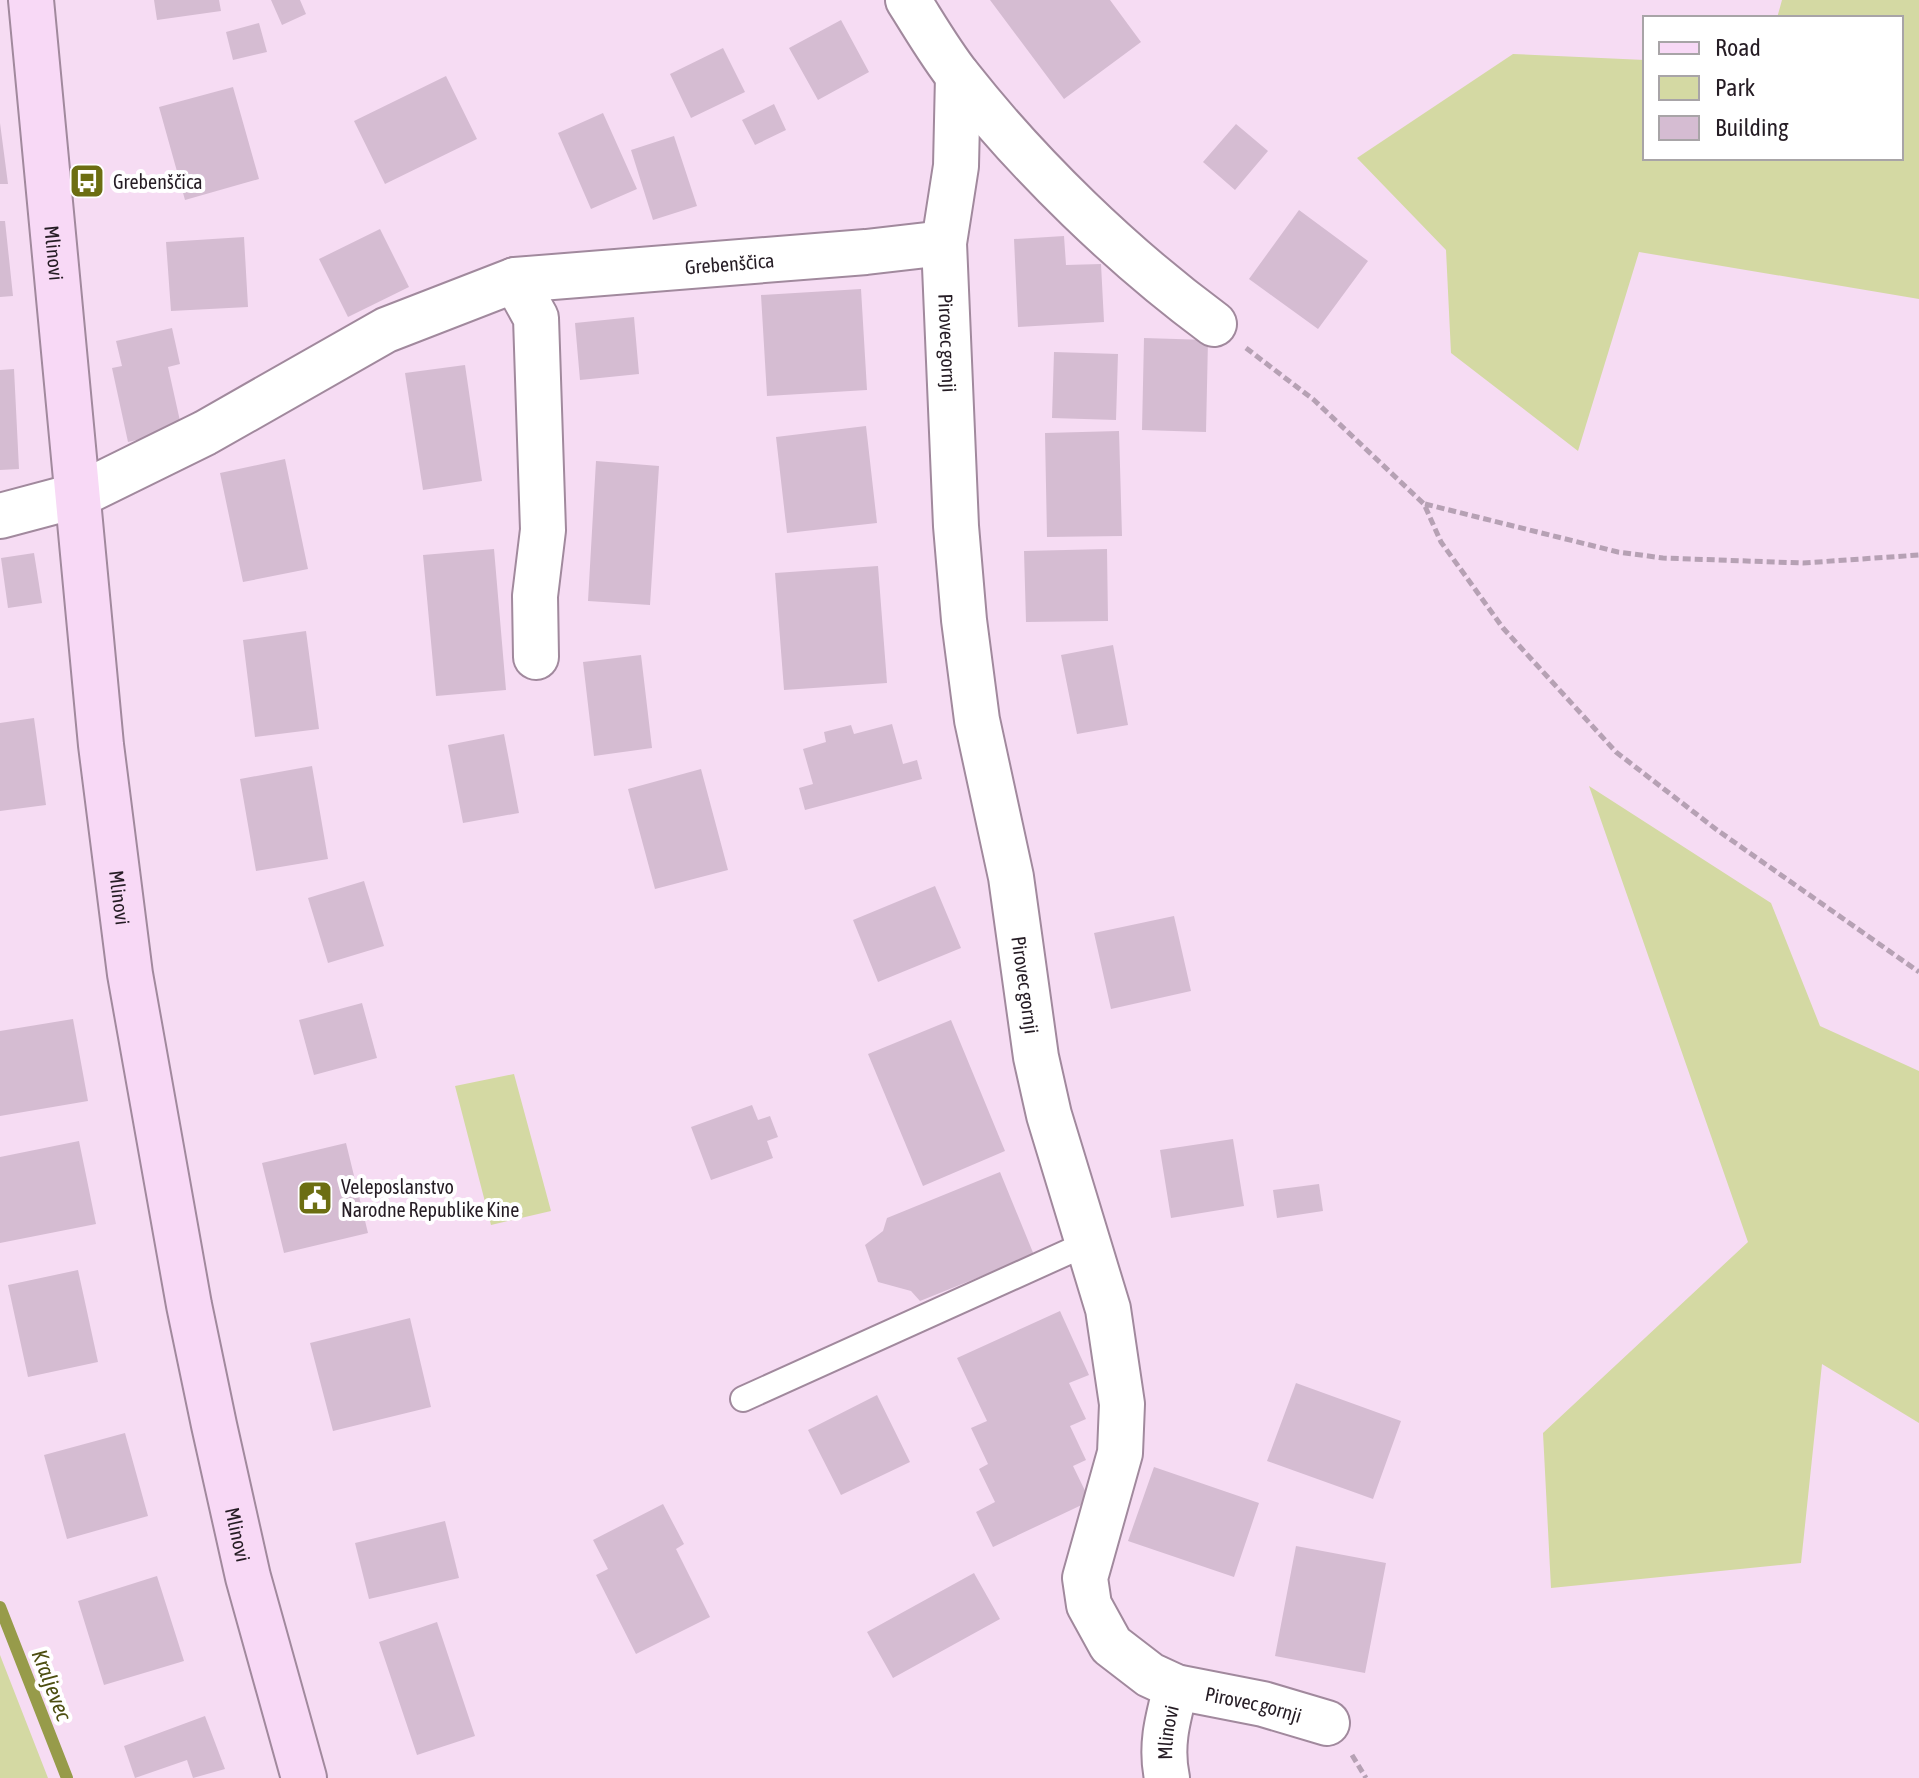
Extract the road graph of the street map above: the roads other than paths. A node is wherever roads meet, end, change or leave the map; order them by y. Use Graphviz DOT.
graph roads {
  1 [pos="31,0"];
  2 [pos="908,0"];
  3 [pos="958,76"];
  4 [pos="944,243"];
  5 [pos="515,280"];
  6 [pos="1214,324"];
  7 [pos="79,495"];
  8 [pos="0,516"];
  9 [pos="536,657"];
  10 [pos="1088,1243"];
  11 [pos="743,1399"];
  12 [pos="1176,1687"];
  13 [pos="1327,1723"];
  14 [pos="304,1778"];
  15 [pos="1167,1778"];
  1 -- 7 [label="main road, Mlinovi"];
  2 -- 3 [label="street"];
  3 -- 4 [label="street, Pirovec gornji"];
  3 -- 6 [label="street"];
  4 -- 5 [label="street, Grebenščica"];
  4 -- 10 [label="street, Pirovec gornji"];
  5 -- 7 [label="street, Grebenščica"];
  5 -- 9 [label="street"];
  7 -- 8 [label="street, Grebenščica"];
  7 -- 14 [label="main road, Mlinovi"];
  10 -- 11 [label="lane"];
  10 -- 12 [label="street, Pirovec gornji"];
  12 -- 13 [label="street, Pirovec gornji"];
  12 -- 15 [label="street, Mlinovi"];
}
